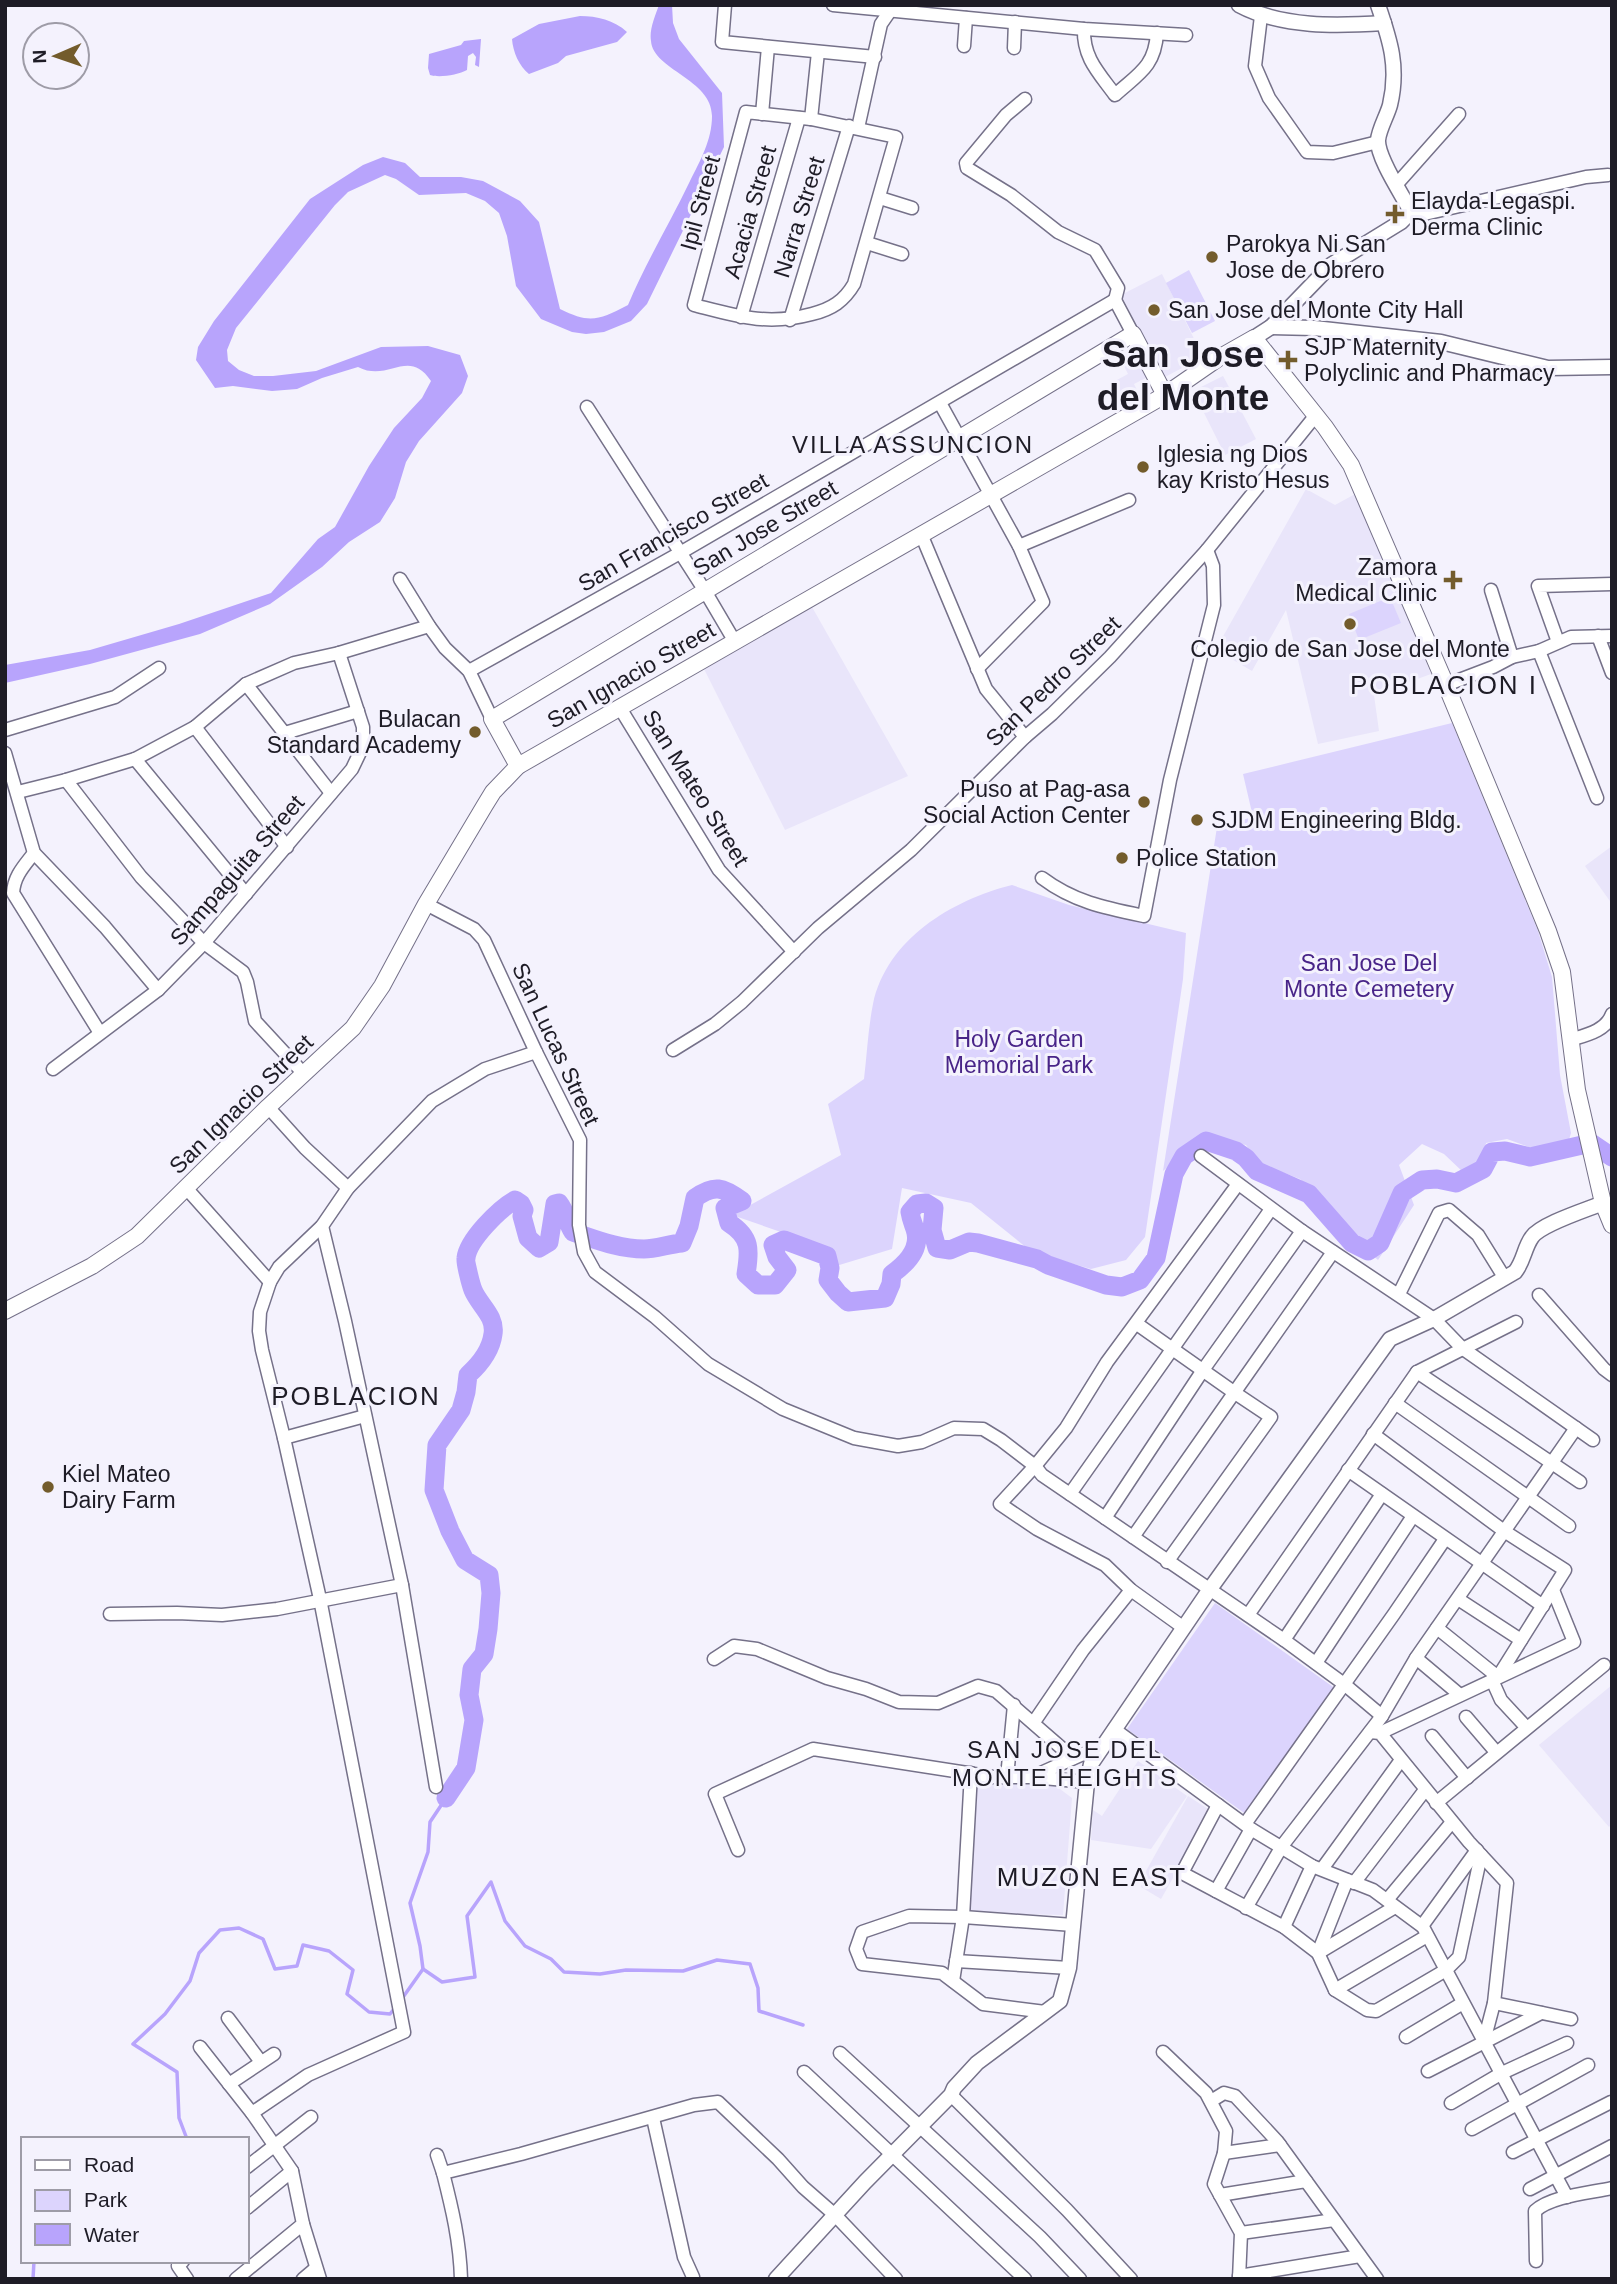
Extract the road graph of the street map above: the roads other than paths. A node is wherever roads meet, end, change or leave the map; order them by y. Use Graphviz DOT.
graph roads {
  1 [pos="725,5"];
  2 [pos="833,5"];
  3 [pos="1239,5"];
  4 [pos="1378,5"];
  5 [pos="876,7"];
  6 [pos="890,8"];
  7 [pos="1261,16"];
  8 [pos="966,18"];
  9 [pos="1015,22"];
  10 [pos="1384,23"];
  11 [pos="881,24"];
  12 [pos="1084,29"];
  13 [pos="1157,33"];
  14 [pos="1186,35"];
  15 [pos="964,46"];
  16 [pos="768,47"];
  17 [pos="1014,48"];
  18 [pos="818,52"];
  19 [pos="875,57"];
  20 [pos="1025,99"];
  21 [pos="762,114"];
  22 [pos="1459,114"];
  23 [pos="805,119"];
  24 [pos="854,127"];
  25 [pos="1378,142"];
  26 [pos="1608,175"];
  27 [pos="1396,185"];
  28 [pos="880,198"];
  29 [pos="912,208"];
  30 [pos="1408,215"];
  31 [pos="867,243"];
  32 [pos="902,254"];
  33 [pos="1115,300"];
  34 [pos="741,317"];
  35 [pos="790,320"];
  36 [pos="1271,327"];
  37 [pos="1133,334"];
  38 [pos="1254,338"];
  39 [pos="1612,367"];
  40 [pos="1165,395"];
  41 [pos="940,403"];
  42 [pos="587,407"];
  43 [pos="1316,415"];
  44 [pos="960,437"];
  45 [pos="991,494"];
  46 [pos="1129,500"];
  47 [pos="921,534"];
  48 [pos="1019,546"];
  49 [pos="1207,550"];
  50 [pos="680,553"];
  51 [pos="400,579"];
  52 [pos="1612,584"];
  53 [pos="1491,590"];
  54 [pos="705,591"];
  55 [pos="429,626"];
  56 [pos="1605,636"];
  57 [pos="735,642"];
  58 [pos="1558,642"];
  59 [pos="1539,650"];
  60 [pos="339,653"];
  61 [pos="1512,657"];
  62 [pos="159,668"];
  63 [pos="977,669"];
  64 [pos="469,671"];
  65 [pos="1612,673"];
  66 [pos="246,684"];
  67 [pos="1446,685"];
  68 [pos="620,708"];
  69 [pos="358,711"];
  70 [pos="492,719"];
  71 [pos="195,727"];
  72 [pos="5,730"];
  73 [pos="285,733"];
  74 [pos="1025,737"];
  75 [pos="5,753"];
  76 [pos="135,759"];
  77 [pos="518,766"];
  78 [pos="66,780"];
  79 [pos="18,792"];
  80 [pos="331,793"];
  81 [pos="1597,798"];
  82 [pos="287,847"];
  83 [pos="34,853"];
  84 [pos="1042,877"];
  85 [pos="246,894"];
  86 [pos="426,904"];
  87 [pos="204,943"];
  88 [pos="794,952"];
  89 [pos="158,990"];
  90 [pos="1612,1014"];
  91 [pos="100,1033"];
  92 [pos="1570,1040"];
  93 [pos="673,1050"];
  94 [pos="536,1052"];
  95 [pos="53,1069"];
  96 [pos="304,1074"];
  97 [pos="268,1107"];
  98 [pos="1201,1156"];
  99 [pos="1238,1184"];
  100 [pos="348,1188"];
  101 [pos="187,1189"];
  102 [pos="1603,1203"];
  103 [pos="1271,1209"];
  104 [pos="1612,1225"];
  105 [pos="322,1226"];
  106 [pos="1302,1231"];
  107 [pos="1333,1252"];
  108 [pos="1504,1278"];
  109 [pos="270,1282"];
  110 [pos="1399,1294"];
  111 [pos="1539,1295"];
  112 [pos="5,1311"];
  113 [pos="1434,1319"];
  114 [pos="1516,1322"];
  115 [pos="1137,1324"];
  116 [pos="1462,1348"];
  117 [pos="1172,1349"];
  118 [pos="1203,1370"];
  119 [pos="1417,1371"];
  120 [pos="1612,1374"];
  121 [pos="1235,1394"];
  122 [pos="1395,1403"];
  123 [pos="365,1416"];
  124 [pos="1576,1429"];
  125 [pos="1373,1434"];
  126 [pos="284,1438"];
  127 [pos="1593,1440"];
  128 [pos="1552,1463"];
  129 [pos="1035,1466"];
  130 [pos="1348,1470"];
  131 [pos="1580,1482"];
  132 [pos="1070,1494"];
  133 [pos="1382,1494"];
  134 [pos="1528,1498"];
  135 [pos="1413,1516"];
  136 [pos="1105,1518"];
  137 [pos="1569,1526"];
  138 [pos="1504,1531"];
  139 [pos="1133,1536"];
  140 [pos="1445,1539"];
  141 [pos="1167,1562"];
  142 [pos="1481,1565"];
  143 [pos="402,1585"];
  144 [pos="1210,1589"];
  145 [pos="1131,1590"];
  146 [pos="1553,1590"];
  147 [pos="320,1599"];
  148 [pos="1458,1599"];
  149 [pos="1543,1606"];
  150 [pos="110,1614"];
  151 [pos="1248,1615"];
  152 [pos="1184,1628"];
  153 [pos="1437,1628"];
  154 [pos="1284,1640"];
  155 [pos="1521,1640"];
  156 [pos="1416,1658"];
  157 [pos="713,1659"];
  158 [pos="1316,1663"];
  159 [pos="1604,1665"];
  160 [pos="1495,1679"];
  161 [pos="1344,1684"];
  162 [pos="1460,1695"];
  163 [pos="1014,1705"];
  164 [pos="1382,1716"];
  165 [pos="1466,1717"];
  166 [pos="1034,1722"];
  167 [pos="1527,1727"];
  168 [pos="1114,1729"];
  169 [pos="1375,1732"];
  170 [pos="1432,1736"];
  171 [pos="1103,1745"];
  172 [pos="1496,1752"];
  173 [pos="1073,1758"];
  174 [pos="1401,1760"];
  175 [pos="971,1773"];
  176 [pos="1007,1777"];
  177 [pos="1032,1777"];
  178 [pos="1468,1778"];
  179 [pos="1087,1782"];
  180 [pos="436,1787"];
  181 [pos="1426,1790"];
  182 [pos="1436,1803"];
  183 [pos="1218,1805"];
  184 [pos="1452,1822"];
  185 [pos="1248,1826"];
  186 [pos="1282,1846"];
  187 [pos="738,1850"];
  188 [pos="1479,1853"];
  189 [pos="1317,1868"];
  190 [pos="1351,1881"];
  191 [pos="1216,1891"];
  192 [pos="1391,1904"];
  193 [pos="1246,1908"];
  194 [pos="963,1917"];
  195 [pos="1073,1925"];
  196 [pos="1284,1927"];
  197 [pos="1425,1931"];
  198 [pos="1318,1953"];
  199 [pos="956,1961"];
  200 [pos="1069,1968"];
  201 [pos="1446,1970"];
  202 [pos="953,1981"];
  203 [pos="1335,1990"];
  204 [pos="1463,2003"];
  205 [pos="1494,2003"];
  206 [pos="1045,2012"];
  207 [pos="1541,2013"];
  208 [pos="228,2018"];
  209 [pos="1571,2019"];
  210 [pos="1406,2037"];
  211 [pos="1484,2041"];
  212 [pos="1567,2043"];
  213 [pos="200,2047"];
  214 [pos="1163,2052"];
  215 [pos="840,2053"];
  216 [pos="274,2054"];
  217 [pos="261,2062"];
  218 [pos="1588,2065"];
  219 [pos="1428,2071"];
  220 [pos="804,2072"];
  221 [pos="1502,2074"];
  222 [pos="229,2084"];
  223 [pos="951,2095"];
  224 [pos="1211,2101"];
  225 [pos="1611,2102"];
  226 [pos="1451,2103"];
  227 [pos="1517,2104"];
  228 [pos="252,2113"];
  229 [pos="312,2117"];
  230 [pos="653,2118"];
  231 [pos="920,2124"];
  232 [pos="1472,2129"];
  233 [pos="1536,2141"];
  234 [pos="1280,2145"];
  235 [pos="1612,2146"];
  236 [pos="275,2147"];
  237 [pos="1513,2152"];
  238 [pos="1224,2153"];
  239 [pos="437,2155"];
  240 [pos="893,2155"];
  241 [pos="248,2166"];
  242 [pos="292,2171"];
  243 [pos="443,2173"];
  244 [pos="1555,2175"];
  245 [pos="1306,2181"];
  246 [pos="1612,2188"];
  247 [pos="1530,2189"];
  248 [pos="1220,2194"];
  249 [pos="1567,2197"];
  250 [pos="248,2207"];
  251 [pos="835,2215"];
  252 [pos="1334,2220"];
  253 [pos="303,2224"];
  254 [pos="1241,2234"];
  255 [pos="1360,2256"];
  256 [pos="1536,2261"];
  257 [pos="181,2263"];
  258 [pos="318,2274"];
  259 [pos="691,2278"];
  260 [pos="1239,2278"];
  261 [pos="187,2279"];
  262 [pos="236,2279"];
  263 [pos="303,2279"];
  264 [pos="461,2279"];
  265 [pos="776,2279"];
  266 [pos="896,2279"];
  267 [pos="1025,2279"];
  268 [pos="1080,2279"];
  269 [pos="1131,2279"];
  270 [pos="1377,2279"];
  1 -- 16 [label="street"];
  2 -- 5 [label="street"];
  3 -- 7 [label="street"];
  4 -- 10 [label="street"];
  5 -- 6 [label="street"];
  5 -- 11 [label="street, Narra Street"];
  6 -- 8 [label="street"];
  6 -- 11 [label="street, Narra Street"];
  7 -- 10 [label="street"];
  7 -- 25 [label="street"];
  8 -- 9 [label="street"];
  8 -- 15 [label="street"];
  9 -- 12 [label="street"];
  9 -- 17 [label="street"];
  10 -- 25 [label="street"];
  11 -- 19 [label="street, Narra Street"];
  12 -- 13 [label="street"];
  12 -- 13 [label="street"];
  13 -- 14 [label="street"];
  16 -- 18 [label="street"];
  16 -- 21 [label="street"];
  18 -- 19 [label="street"];
  18 -- 23 [label="street, Acacia Street"];
  19 -- 24 [label="street, Narra Street"];
  20 -- 33 [label="street"];
  21 -- 23 [label="street"];
  21 -- 34 [label="street, Ipil Street"];
  22 -- 27 [label="street"];
  23 -- 24 [label="street"];
  23 -- 34 [label="street, Acacia Street"];
  24 -- 28 [label="street"];
  24 -- 35 [label="street, Narra Street"];
  25 -- 27 [label="street"];
  26 -- 30 [label="street"];
  27 -- 30 [label="street"];
  28 -- 29 [label="street"];
  28 -- 31 [label="street"];
  30 -- 36 [label="street, San Ignacio Street"];
  31 -- 32 [label="street"];
  31 -- 35 [label="street"];
  33 -- 37 [label="street"];
  33 -- 41 [label="street, San Francisco Street"];
  34 -- 35 [label="street"];
  36 -- 38 [label="street, San Ignacio Street"];
  36 -- 39 [label="street"];
  37 -- 40 [label="main road"];
  37 -- 44 [label="main road, San Jose Street"];
  38 -- 40 [label="main road, San Ignacio Street"];
  38 -- 43 [label="main road"];
  40 -- 45 [label="main road, San Ignacio Street"];
  41 -- 44 [label="street"];
  41 -- 50 [label="street, San Francisco Street"];
  42 -- 50 [label="street"];
  43 -- 49 [label="street, San Pedro Street"];
  43 -- 67 [label="main road"];
  44 -- 45 [label="street"];
  44 -- 54 [label="main road, San Jose Street"];
  45 -- 47 [label="main road, San Ignacio Street"];
  45 -- 48 [label="street"];
  46 -- 48 [label="street"];
  47 -- 57 [label="main road, San Ignacio Street"];
  47 -- 63 [label="street"];
  48 -- 63 [label="street"];
  49 -- 74 [label="street, San Pedro Street"];
  49 -- 84 [label="street"];
  50 -- 54 [label="street"];
  50 -- 64 [label="street, San Francisco Street"];
  51 -- 55 [label="street"];
  52 -- 58 [label="street"];
  53 -- 61 [label="street"];
  54 -- 57 [label="street"];
  54 -- 70 [label="main road, San Jose Street"];
  55 -- 60 [label="street"];
  55 -- 64 [label="street"];
  56 -- 58 [label="street"];
  56 -- 65 [label="street"];
  57 -- 68 [label="main road, San Ignacio Street"];
  58 -- 59 [label="street"];
  59 -- 61 [label="street"];
  59 -- 81 [label="street"];
  60 -- 66 [label="street"];
  60 -- 69 [label="street, Sampaguita Street"];
  61 -- 67 [label="street"];
  62 -- 72 [label="street"];
  63 -- 74 [label="street"];
  64 -- 70 [label="street"];
  66 -- 71 [label="street"];
  66 -- 73 [label="street"];
  67 -- 92 [label="main road"];
  68 -- 77 [label="main road, San Ignacio Street"];
  68 -- 88 [label="street, San Mateo Street"];
  69 -- 73 [label="street"];
  69 -- 80 [label="street, Sampaguita Street"];
  70 -- 77 [label="main road"];
  71 -- 76 [label="street"];
  71 -- 82 [label="street"];
  73 -- 80 [label="street"];
  74 -- 88 [label="street, San Pedro Street"];
  75 -- 79 [label="street"];
  76 -- 78 [label="street"];
  76 -- 85 [label="street"];
  77 -- 86 [label="main road, San Ignacio Street"];
  78 -- 79 [label="street"];
  78 -- 87 [label="street"];
  79 -- 83 [label="street"];
  80 -- 82 [label="street, Sampaguita Street"];
  82 -- 85 [label="street, Sampaguita Street"];
  83 -- 89 [label="street"];
  83 -- 91 [label="street"];
  85 -- 87 [label="street, Sampaguita Street"];
  86 -- 94 [label="street, San Lucas Street"];
  86 -- 96 [label="main road, San Ignacio Street"];
  87 -- 89 [label="street, Sampaguita Street"];
  87 -- 96 [label="street"];
  88 -- 93 [label="street, San Pedro Street"];
  89 -- 91 [label="street, Sampaguita Street"];
  90 -- 92 [label="street"];
  91 -- 95 [label="street, Sampaguita Street"];
  92 -- 102 [label="main road"];
  94 -- 100 [label="street"];
  94 -- 129 [label="street, San Lucas Street"];
  96 -- 97 [label="main road, San Ignacio Street"];
  97 -- 100 [label="street"];
  97 -- 101 [label="main road, San Ignacio Street"];
  98 -- 99 [label="street"];
  99 -- 103 [label="street"];
  99 -- 115 [label="street"];
  100 -- 105 [label="street"];
  101 -- 109 [label="street"];
  101 -- 112 [label="main road, San Ignacio Street"];
  102 -- 104 [label="main road"];
  102 -- 108 [label="street"];
  103 -- 106 [label="street"];
  103 -- 117 [label="street"];
  105 -- 109 [label="street"];
  105 -- 123 [label="street"];
  106 -- 107 [label="street"];
  106 -- 118 [label="street"];
  107 -- 110 [label="street"];
  107 -- 121 [label="street"];
  108 -- 110 [label="street"];
  108 -- 113 [label="street"];
  109 -- 126 [label="street"];
  110 -- 113 [label="street"];
  111 -- 120 [label="street"];
  113 -- 116 [label="street"];
  113 -- 144 [label="street"];
  114 -- 116 [label="street"];
  115 -- 117 [label="street"];
  115 -- 129 [label="street"];
  116 -- 119 [label="street"];
  116 -- 124 [label="street"];
  117 -- 118 [label="street"];
  117 -- 132 [label="street"];
  118 -- 121 [label="street"];
  118 -- 136 [label="street"];
  119 -- 122 [label="street"];
  119 -- 128 [label="street"];
  121 -- 139 [label="street"];
  121 -- 141 [label="street"];
  122 -- 125 [label="street"];
  122 -- 134 [label="street"];
  123 -- 126 [label="street"];
  123 -- 143 [label="street"];
  124 -- 127 [label="street"];
  124 -- 128 [label="street"];
  125 -- 130 [label="street"];
  125 -- 138 [label="street"];
  126 -- 147 [label="street"];
  128 -- 131 [label="street"];
  128 -- 134 [label="street"];
  129 -- 132 [label="street, San Lucas Street"];
  129 -- 145 [label="street"];
  130 -- 133 [label="street"];
  130 -- 151 [label="street"];
  132 -- 136 [label="street, San Lucas Street"];
  133 -- 135 [label="street"];
  133 -- 154 [label="street"];
  134 -- 137 [label="street"];
  134 -- 138 [label="street"];
  135 -- 140 [label="street"];
  135 -- 158 [label="street"];
  136 -- 139 [label="street, San Lucas Street"];
  138 -- 142 [label="street"];
  138 -- 146 [label="street"];
  139 -- 141 [label="street, San Lucas Street"];
  140 -- 142 [label="street"];
  140 -- 161 [label="street"];
  141 -- 144 [label="street, San Lucas Street"];
  142 -- 148 [label="street"];
  142 -- 149 [label="street"];
  143 -- 147 [label="street"];
  143 -- 180 [label="street"];
  144 -- 151 [label="street, San Lucas Street"];
  144 -- 152 [label="street"];
  145 -- 152 [label="street"];
  145 -- 166 [label="street"];
  146 -- 149 [label="street"];
  146 -- 160 [label="street"];
  147 -- 150 [label="street"];
  147 -- 228 [label="street"];
  148 -- 153 [label="street"];
  148 -- 155 [label="street"];
  149 -- 155 [label="street"];
  151 -- 154 [label="street, San Lucas Street"];
  152 -- 168 [label="street"];
  153 -- 156 [label="street"];
  153 -- 160 [label="street"];
  154 -- 158 [label="street, San Lucas Street"];
  155 -- 160 [label="street"];
  156 -- 162 [label="street"];
  156 -- 164 [label="street"];
  157 -- 163 [label="street"];
  158 -- 161 [label="street, San Lucas Street"];
  159 -- 167 [label="street"];
  160 -- 162 [label="street"];
  160 -- 167 [label="street"];
  161 -- 164 [label="street, San Lucas Street"];
  161 -- 185 [label="street"];
  162 -- 169 [label="street"];
  163 -- 166 [label="street"];
  163 -- 176 [label="street"];
  164 -- 169 [label="street"];
  165 -- 172 [label="street"];
  166 -- 173 [label="street"];
  167 -- 172 [label="street"];
  168 -- 171 [label="street"];
  168 -- 183 [label="street"];
  169 -- 174 [label="street"];
  169 -- 186 [label="street"];
  170 -- 178 [label="street"];
  171 -- 173 [label="street"];
  171 -- 179 [label="street"];
  172 -- 178 [label="street"];
  173 -- 177 [label="street"];
  174 -- 181 [label="street"];
  174 -- 189 [label="street"];
  175 -- 176 [label="street"];
  175 -- 187 [label="street"];
  175 -- 194 [label="street"];
  176 -- 177 [label="street"];
  177 -- 179 [label="street"];
  178 -- 182 [label="street"];
  179 -- 195 [label="street"];
  181 -- 182 [label="street"];
  181 -- 190 [label="street"];
  182 -- 184 [label="street"];
  183 -- 185 [label="street"];
  183 -- 191 [label="street"];
  184 -- 188 [label="street"];
  184 -- 192 [label="street"];
  185 -- 186 [label="street"];
  185 -- 191 [label="street"];
  186 -- 189 [label="street"];
  186 -- 193 [label="street"];
  188 -- 197 [label="street"];
  188 -- 201 [label="street"];
  188 -- 205 [label="street"];
  189 -- 190 [label="street"];
  189 -- 196 [label="street"];
  190 -- 192 [label="street"];
  190 -- 198 [label="street"];
  191 -- 193 [label="street"];
  192 -- 197 [label="street"];
  192 -- 198 [label="street"];
  193 -- 196 [label="street"];
  194 -- 195 [label="street"];
  194 -- 199 [label="street"];
  194 -- 202 [label="street"];
  195 -- 200 [label="street"];
  196 -- 198 [label="street"];
  197 -- 201 [label="street"];
  197 -- 203 [label="street"];
  198 -- 203 [label="street"];
  199 -- 200 [label="street"];
  199 -- 202 [label="street"];
  200 -- 206 [label="street"];
  201 -- 203 [label="street"];
  201 -- 204 [label="street"];
  202 -- 206 [label="street"];
  204 -- 210 [label="street"];
  204 -- 211 [label="street"];
  205 -- 207 [label="street"];
  205 -- 211 [label="street"];
  206 -- 223 [label="street"];
  207 -- 209 [label="street"];
  207 -- 211 [label="street"];
  208 -- 217 [label="street"];
  211 -- 219 [label="street"];
  211 -- 221 [label="street"];
  212 -- 221 [label="street"];
  213 -- 222 [label="street"];
  214 -- 224 [label="street"];
  215 -- 231 [label="street"];
  216 -- 217 [label="street"];
  217 -- 222 [label="street"];
  218 -- 227 [label="street"];
  220 -- 240 [label="street"];
  221 -- 226 [label="street"];
  221 -- 227 [label="street"];
  222 -- 228 [label="street"];
  223 -- 231 [label="street"];
  223 -- 269 [label="street"];
  224 -- 234 [label="street"];
  224 -- 238 [label="street"];
  225 -- 233 [label="street"];
  227 -- 232 [label="street"];
  227 -- 233 [label="street"];
  228 -- 236 [label="street"];
  229 -- 236 [label="street"];
  230 -- 243 [label="street"];
  230 -- 251 [label="street"];
  230 -- 259 [label="street"];
  231 -- 240 [label="street"];
  231 -- 268 [label="street"];
  233 -- 237 [label="street"];
  233 -- 244 [label="street"];
  234 -- 238 [label="street"];
  234 -- 245 [label="street"];
  235 -- 244 [label="street"];
  236 -- 241 [label="street"];
  236 -- 242 [label="street"];
  238 -- 248 [label="street"];
  239 -- 243 [label="street"];
  240 -- 251 [label="street"];
  240 -- 267 [label="street"];
  242 -- 250 [label="street"];
  242 -- 253 [label="street"];
  243 -- 264 [label="street"];
  244 -- 247 [label="street"];
  244 -- 249 [label="street"];
  245 -- 248 [label="street"];
  245 -- 252 [label="street"];
  246 -- 249 [label="street"];
  248 -- 254 [label="street"];
  249 -- 256 [label="street"];
  251 -- 265 [label="street"];
  251 -- 266 [label="street"];
  252 -- 254 [label="street"];
  252 -- 255 [label="street"];
  253 -- 258 [label="street"];
  253 -- 262 [label="street"];
  254 -- 260 [label="street"];
  255 -- 260 [label="street"];
  255 -- 270 [label="street"];
  257 -- 261 [label="street"];
  258 -- 263 [label="street"];
}
